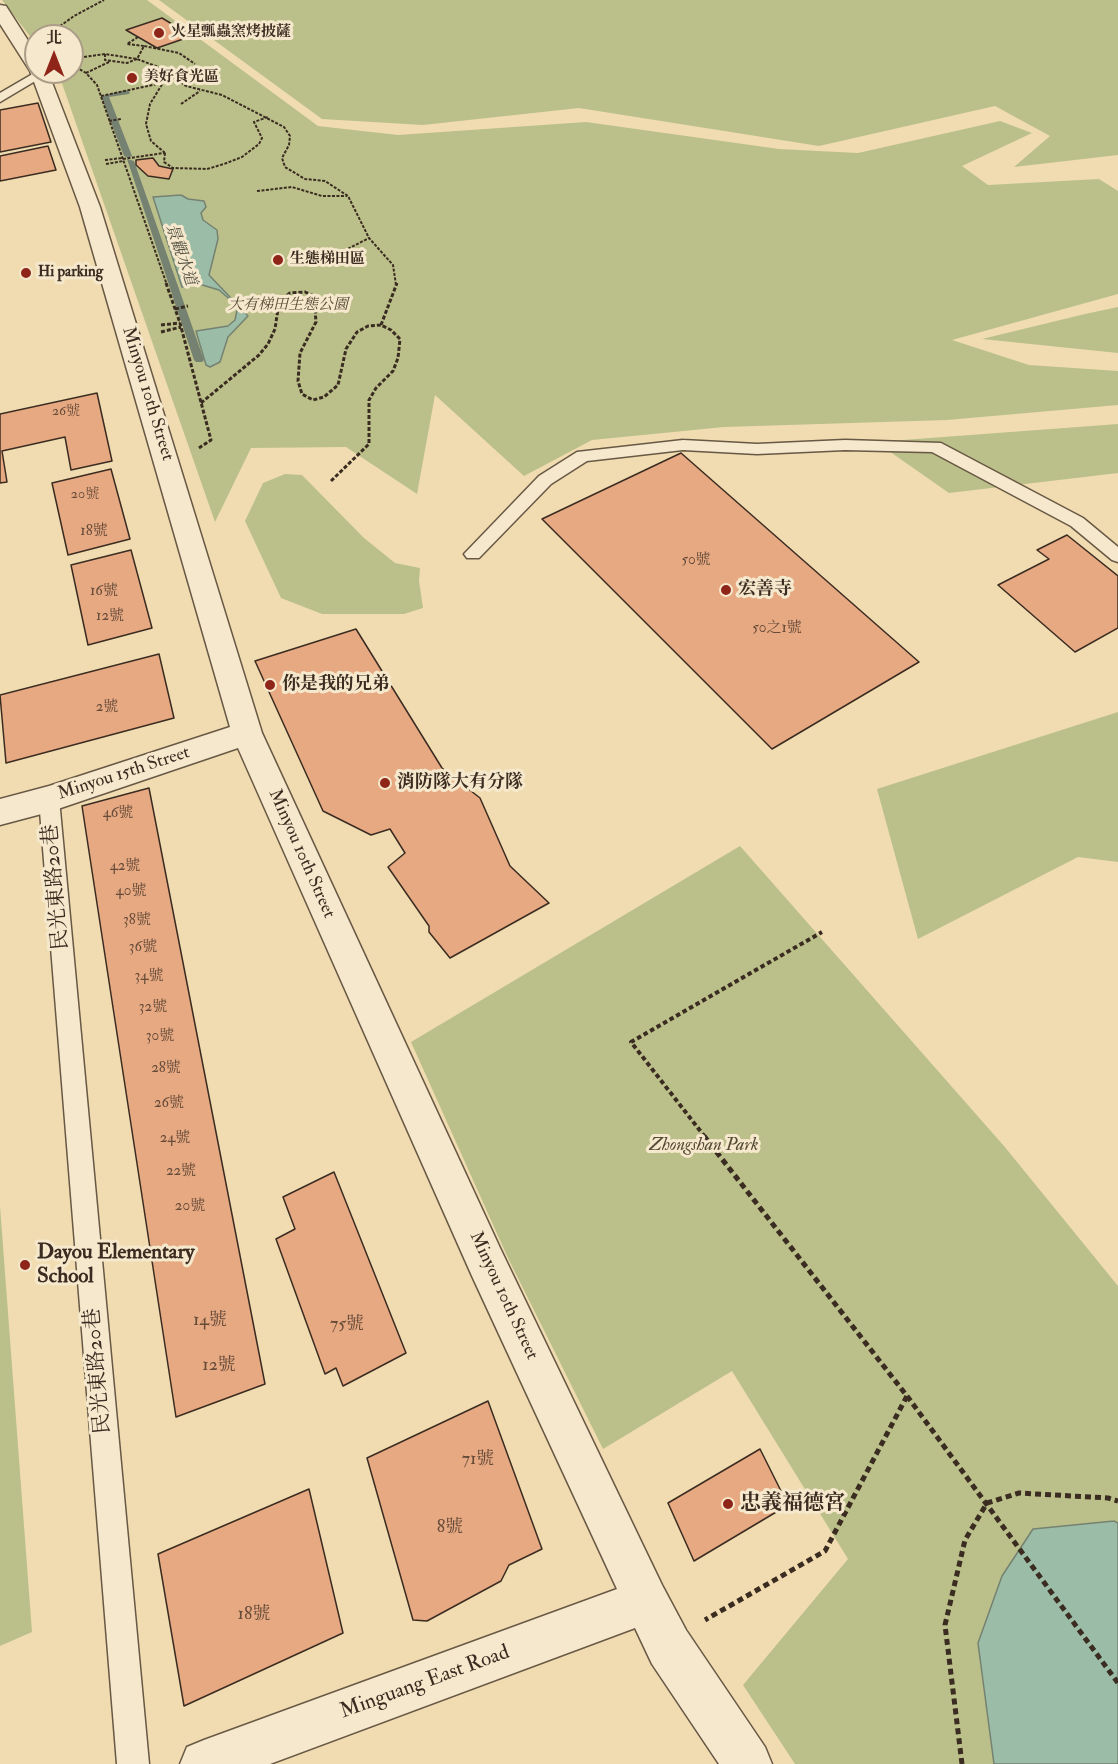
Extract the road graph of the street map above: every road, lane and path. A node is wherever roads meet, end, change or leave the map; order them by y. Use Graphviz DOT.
graph roads {
  1 [pos="104,0"];
  2 [pos="0,10"];
  3 [pos="63,24"];
  4 [pos="138,37"];
  5 [pos="144,46"];
  6 [pos="24,48"];
  7 [pos="105,54"];
  8 [pos="84,57"];
  9 [pos="137,59"];
  10 [pos="110,62"];
  11 [pos="195,64"];
  12 [pos="86,73"];
  13 [pos="169,73"];
  14 [pos="24,81"];
  15 [pos="163,83"];
  16 [pos="44,84"];
  17 [pos="200,91"];
  18 [pos="101,96"];
  19 [pos="0,98"];
  20 [pos="181,104"];
  21 [pos="268,117"];
  22 [pos="121,119"];
  23 [pos="110,121"];
  24 [pos="165,153"];
  25 [pos="123,159"];
  26 [pos="257,191"];
  27 [pos="348,196"];
  28 [pos="369,238"];
  29 [pos="328,259"];
  30 [pos="188,306"];
  31 [pos="175,309"];
  32 [pos="381,325"];
  33 [pos="201,403"];
  34 [pos="211,441"];
  35 [pos="331,481"];
  36 [pos="473,554"];
  37 [pos="1118,556"];
  38 [pos="247,733"];
  39 [pos="49,799"];
  40 [pos="0,812"];
  41 [pos="822,932"];
  42 [pos="907,1396"];
  43 [pos="1118,1501"];
  44 [pos="987,1503"];
  45 [pos="646,1601"];
  46 [pos="704,1621"];
  47 [pos="1118,1683"];
  48 [pos="133,1764"];
  49 [pos="204,1764"];
  50 [pos="748,1764"];
  51 [pos="962,1764"];
  1 -- 3 [label="path"];
  2 -- 6 [label="street, Minyou 10th Street"];
  4 -- 5 [label="path"];
  5 -- 9 [label="path"];
  5 -- 11 [label="path"];
  7 -- 8 [label="path"];
  7 -- 9 [label="path"];
  7 -- 10 [label="path"];
  9 -- 10 [label="path"];
  9 -- 13 [label="path"];
  10 -- 12 [label="path"];
  12 -- 18 [label="path"];
  13 -- 15 [label="path"];
  13 -- 17 [label="path"];
  14 -- 19 [label="lane"];
  15 -- 18 [label="path"];
  15 -- 24 [label="path"];
  16 -- 38 [label="street, Minyou 10th Street"];
  17 -- 20 [label="path"];
  17 -- 21 [label="path"];
  18 -- 23 [label="path"];
  21 -- 24 [label="path"];
  21 -- 27 [label="path"];
  22 -- 23 [label="path"];
  23 -- 25 [label="path"];
  24 -- 25 [label="path"];
  25 -- 31 [label="path"];
  26 -- 27 [label="path"];
  27 -- 28 [label="path"];
  28 -- 29 [label="path"];
  28 -- 32 [label="path"];
  30 -- 31 [label="path"];
  31 -- 33 [label="path"];
  32 -- 33 [label="path"];
  32 -- 35 [label="path"];
  33 -- 34 [label="path"];
  36 -- 37 [label="lane"];
  38 -- 39 [label="street, Minyou 15th Street"];
  38 -- 45 [label="street, Minyou 10th Street"];
  39 -- 40 [label="street, Minyou 15th Street"];
  39 -- 48 [label="lane, 民光東路20巷"];
  41 -- 42 [label="path"];
  42 -- 44 [label="path"];
  42 -- 46 [label="path"];
  43 -- 44 [label="path"];
  44 -- 47 [label="path"];
  44 -- 51 [label="path"];
  45 -- 49 [label="street, Minguang East Road"];
  45 -- 50 [label="street, Minyou 10th Street"];
}
